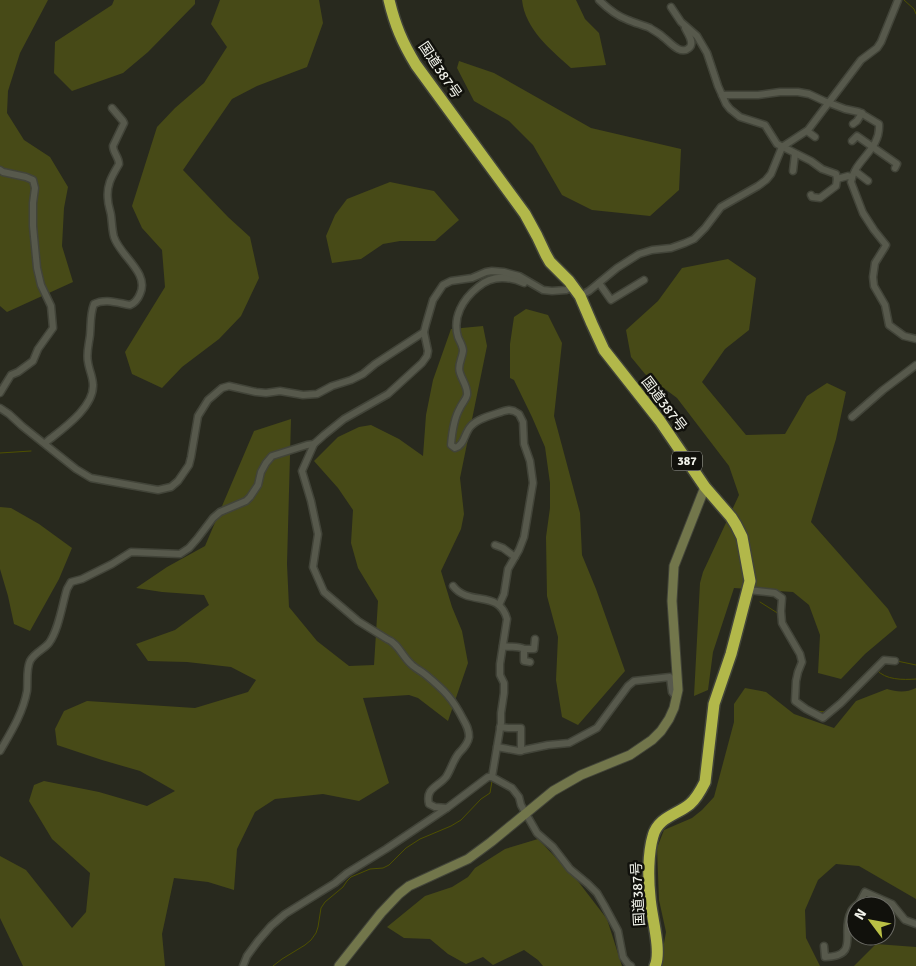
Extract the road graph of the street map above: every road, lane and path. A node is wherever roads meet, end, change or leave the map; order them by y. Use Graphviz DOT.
graph roads {
  1 [pos="389,0"];
  2 [pos="600,0"];
  3 [pos="667,0"];
  4 [pos="898,0"];
  5 [pos="671,7"];
  6 [pos="722,95"];
  7 [pos="828,103"];
  8 [pos="112,108"];
  9 [pos="862,114"];
  10 [pos="853,124"];
  11 [pos="807,131"];
  12 [pos="815,137"];
  13 [pos="852,141"];
  14 [pos="873,147"];
  15 [pos="782,148"];
  16 [pos="795,154"];
  17 [pos="894,168"];
  18 [pos="0,170"];
  19 [pos="793,172"];
  20 [pos="853,174"];
  21 [pos="838,179"];
  22 [pos="868,182"];
  23 [pos="811,195"];
  24 [pos="644,280"];
  25 [pos="527,281"];
  26 [pos="599,283"];
  27 [pos="577,291"];
  28 [pos="424,332"];
  29 [pos="916,339"];
  30 [pos="916,364"];
  31 [pos="0,392"];
  32 [pos="0,408"];
  33 [pos="852,417"];
  34 [pos="45,443"];
  35 [pos="314,444"];
  36 [pos="705,487"];
  37 [pos="495,545"];
  38 [pos="515,557"];
  39 [pos="453,586"];
  40 [pos="748,590"];
  41 [pos="499,604"];
  42 [pos="535,639"];
  43 [pos="503,646"];
  44 [pos="524,649"];
  45 [pos="895,661"];
  46 [pos="530,662"];
  47 [pos="676,697"];
  48 [pos="500,727"];
  49 [pos="496,748"];
  50 [pos="0,751"];
  51 [pos="521,751"];
  52 [pos="492,777"];
  53 [pos="447,808"];
  54 [pos="526,813"];
  55 [pos="916,924"];
  56 [pos="824,946"];
  57 [pos="243,966"];
  58 [pos="339,966"];
  59 [pos="631,966"];
  60 [pos="655,966"];
  1 -- 27 [label="highway, 国道387号 / 387"];
  2 -- 5 [label="street"];
  3 -- 5 [label="street"];
  4 -- 7 [label="street"];
  5 -- 6 [label="street"];
  6 -- 7 [label="street"];
  6 -- 15 [label="street"];
  7 -- 9 [label="street"];
  7 -- 11 [label="street"];
  8 -- 34 [label="street"];
  9 -- 10 [label="street"];
  9 -- 14 [label="street"];
  11 -- 12 [label="street"];
  11 -- 15 [label="street"];
  13 -- 14 [label="street"];
  14 -- 17 [label="street"];
  14 -- 20 [label="street"];
  15 -- 16 [label="street"];
  15 -- 26 [label="street"];
  16 -- 19 [label="street"];
  16 -- 21 [label="street"];
  18 -- 31 [label="street"];
  20 -- 21 [label="street"];
  20 -- 22 [label="street"];
  20 -- 29 [label="street"];
  21 -- 23 [label="street"];
  24 -- 26 [label="street"];
  25 -- 27 [label="street"];
  25 -- 28 [label="street"];
  25 -- 38 [label="street"];
  26 -- 27 [label="street"];
  27 -- 36 [label="highway, 国道387号 / 387"];
  28 -- 34 [label="street"];
  28 -- 35 [label="street"];
  30 -- 33 [label="street"];
  32 -- 34 [label="street"];
  35 -- 50 [label="street"];
  35 -- 53 [label="street"];
  36 -- 40 [label="highway, 国道387号 / 387"];
  36 -- 47 [label="street"];
  37 -- 38 [label="street"];
  38 -- 41 [label="street"];
  39 -- 41 [label="street"];
  40 -- 45 [label="street"];
  40 -- 60 [label="highway, 国道387号 / 387"];
  41 -- 43 [label="street"];
  42 -- 44 [label="street"];
  43 -- 44 [label="street"];
  43 -- 48 [label="street"];
  44 -- 46 [label="street"];
  47 -- 51 [label="street"];
  47 -- 54 [label="street"];
  48 -- 49 [label="street"];
  48 -- 51 [label="street"];
  49 -- 51 [label="street"];
  49 -- 52 [label="street"];
  52 -- 53 [label="street"];
  52 -- 54 [label="street"];
  53 -- 57 [label="street"];
  54 -- 58 [label="street"];
  54 -- 59 [label="street"];
  55 -- 56 [label="street"];
}
